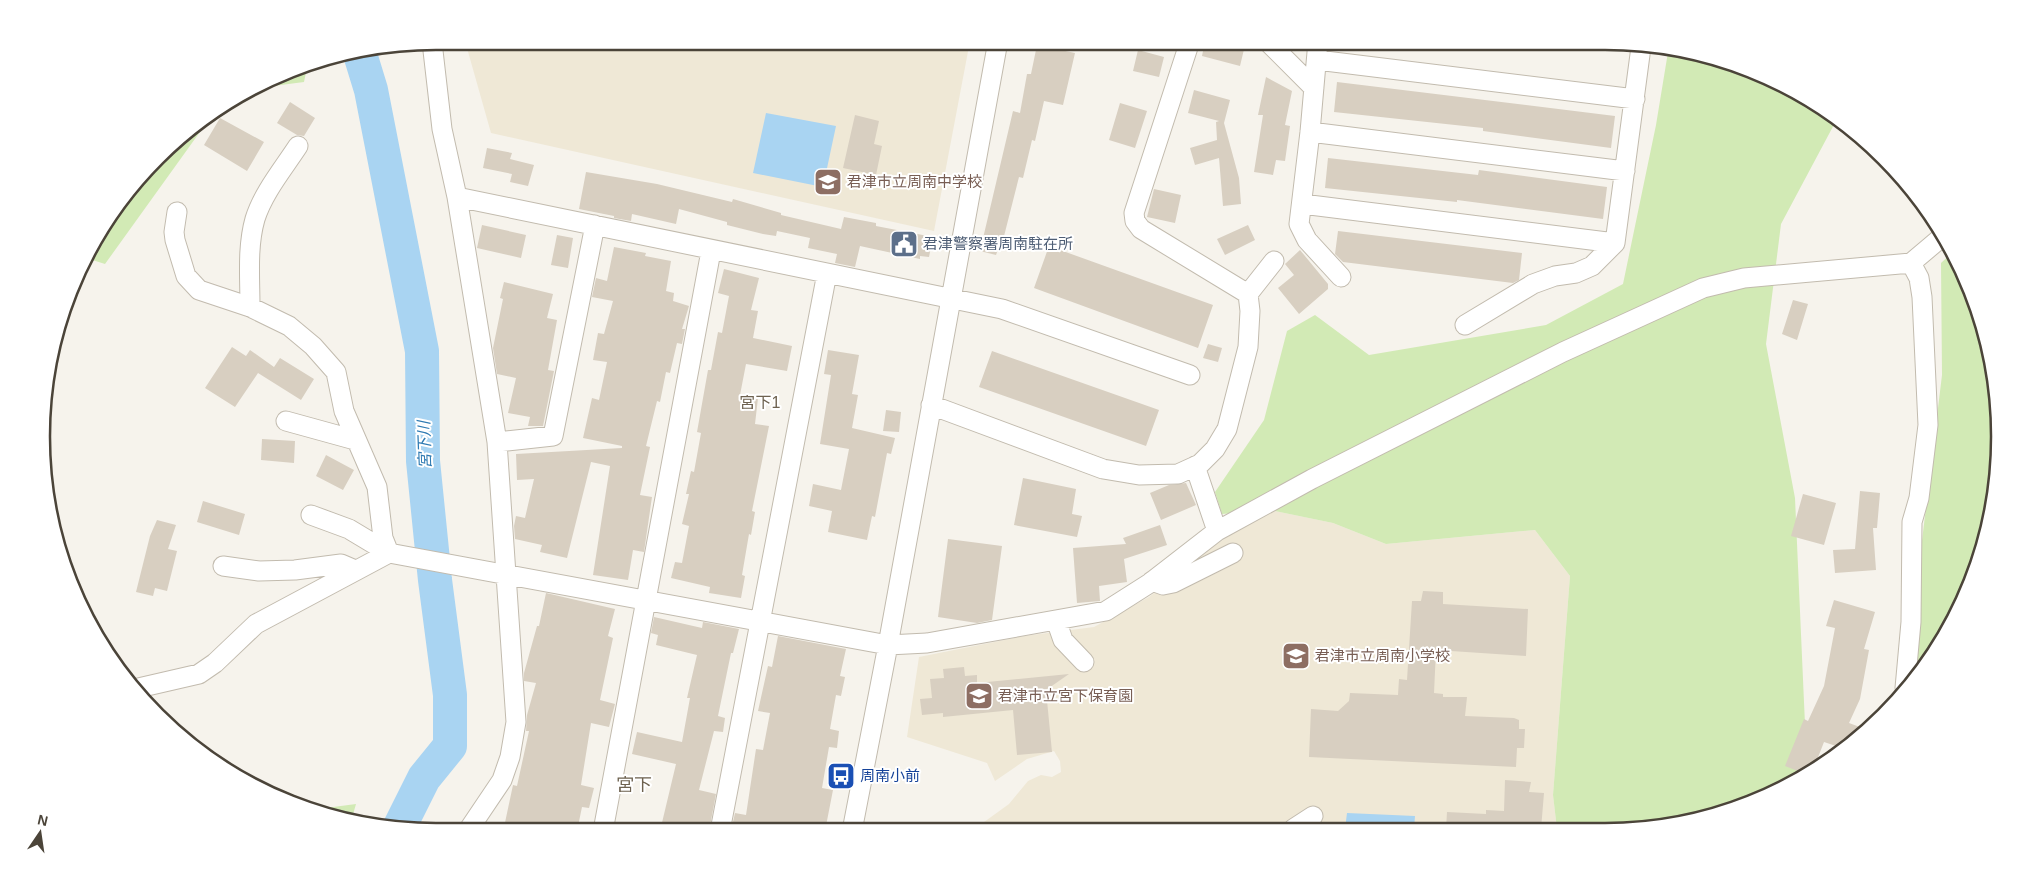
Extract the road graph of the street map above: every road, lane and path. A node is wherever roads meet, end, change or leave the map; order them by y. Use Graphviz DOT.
graph roads {
  1 [pos="433,50"];
  2 [pos="996,50"];
  3 [pos="1187,50"];
  4 [pos="1276,50"];
  5 [pos="1317,50"];
  6 [pos="1640,52"];
  7 [pos="1314,88"];
  8 [pos="1635,99"];
  9 [pos="1310,132"];
  10 [pos="298,146"];
  11 [pos="1625,172"];
  12 [pos="457,197"];
  13 [pos="1302,204"];
  14 [pos="177,212"];
  15 [pos="595,225"];
  16 [pos="1938,241"];
  17 [pos="1616,243"];
  18 [pos="711,251"];
  19 [pos="1274,261"];
  20 [pos="1911,263"];
  21 [pos="827,274"];
  22 [pos="1341,277"];
  23 [pos="1248,294"];
  24 [pos="951,301"];
  25 [pos="250,307"];
  26 [pos="1465,325"];
  27 [pos="1190,375"];
  28 [pos="931,405"];
  29 [pos="286,420"];
  30 [pos="355,440"];
  31 [pos="497,442"];
  32 [pos="1195,466"];
  33 [pos="311,515"];
  34 [pos="1217,530"];
  35 [pos="1233,553"];
  36 [pos="396,554"];
  37 [pos="222,566"];
  38 [pos="355,570"];
  39 [pos="505,574"];
  40 [pos="1152,581"];
  41 [pos="645,602"];
  42 [pos="1056,620"];
  43 [pos="761,622"];
  44 [pos="888,645"];
  45 [pos="1084,662"];
  46 [pos="1906,678"];
  47 [pos="143,688"];
  48 [pos="1313,816"];
  49 [pos="473,823"];
  50 [pos="604,823"];
  51 [pos="722,823"];
  52 [pos="854,823"];
  53 [pos="1302,823"];
  1 -- 12 [label="street"];
  2 -- 24 [label="street"];
  3 -- 23 [label="street"];
  4 -- 7 [label="street"];
  5 -- 7 [label="street"];
  5 -- 8 [label="street"];
  6 -- 8 [label="street"];
  7 -- 9 [label="street"];
  8 -- 11 [label="street"];
  9 -- 11 [label="street"];
  9 -- 13 [label="street"];
  10 -- 25 [label="street"];
  11 -- 17 [label="street"];
  12 -- 15 [label="street"];
  12 -- 31 [label="street"];
  13 -- 17 [label="street"];
  13 -- 22 [label="street"];
  14 -- 25 [label="street"];
  15 -- 18 [label="street"];
  15 -- 31 [label="street"];
  16 -- 20 [label="street"];
  17 -- 26 [label="street"];
  18 -- 21 [label="street"];
  18 -- 41 [label="street"];
  19 -- 23 [label="street"];
  20 -- 34 [label="street"];
  20 -- 46 [label="street"];
  21 -- 24 [label="street"];
  21 -- 43 [label="street"];
  23 -- 32 [label="street"];
  24 -- 27 [label="street"];
  24 -- 28 [label="street"];
  25 -- 30 [label="street"];
  28 -- 32 [label="street"];
  28 -- 44 [label="street"];
  29 -- 30 [label="street"];
  30 -- 36 [label="street"];
  31 -- 39 [label="street"];
  32 -- 34 [label="street"];
  33 -- 36 [label="street"];
  34 -- 40 [label="street"];
  35 -- 40 [label="street"];
  36 -- 38 [label="street"];
  36 -- 39 [label="street"];
  37 -- 38 [label="street"];
  38 -- 47 [label="street"];
  39 -- 41 [label="street"];
  39 -- 49 [label="street"];
  40 -- 42 [label="street"];
  41 -- 43 [label="street"];
  41 -- 50 [label="street"];
  42 -- 44 [label="street"];
  42 -- 45 [label="street"];
  43 -- 44 [label="street"];
  43 -- 51 [label="street"];
  44 -- 52 [label="street"];
  48 -- 53 [label="street"];
}
